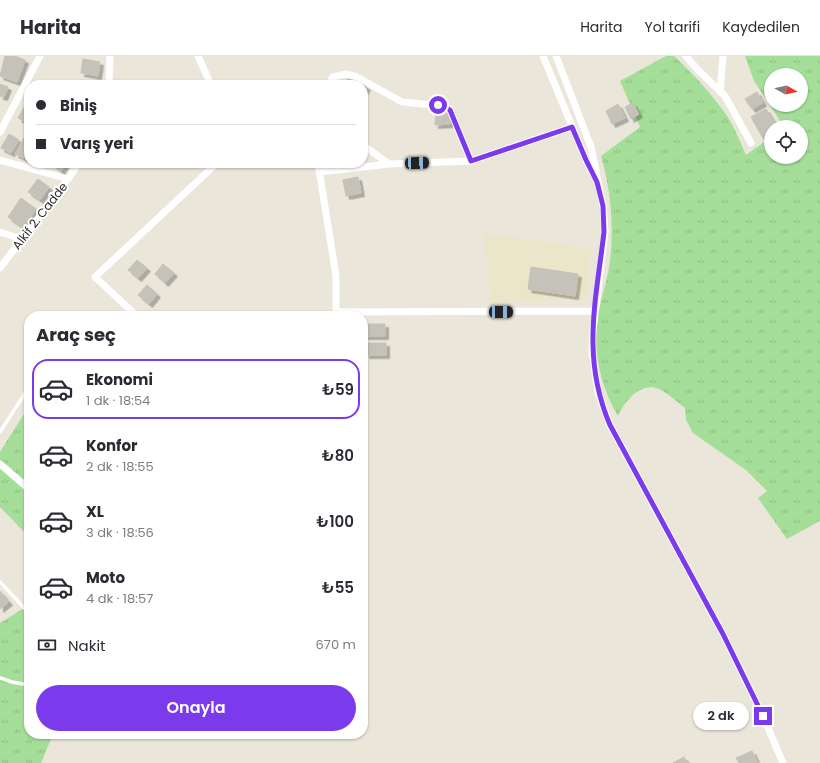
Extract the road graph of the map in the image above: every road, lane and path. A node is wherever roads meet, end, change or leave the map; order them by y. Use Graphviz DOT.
graph roads {
  1 [pos="40,56"];
  2 [pos="110,56"];
  3 [pos="198,56"];
  4 [pos="543,56"];
  5 [pos="556,56"];
  6 [pos="686,56"];
  7 [pos="723,56"];
  8 [pos="27,80"];
  9 [pos="109,80"];
  10 [pos="209,80"];
  11 [pos="332,80"];
  12 [pos="362,80"];
  13 [pos="368,83"];
  14 [pos="24,86"];
  15 [pos="720,92"];
  16 [pos="572,127"];
  17 [pos="0,132"];
  18 [pos="751,143"];
  19 [pos="368,149"];
  20 [pos="0,160"];
  21 [pos="471,161"];
  22 [pos="389,164"];
  23 [pos="368,166"];
  24 [pos="24,167"];
  25 [pos="29,168"];
  26 [pos="76,168"];
  27 [pos="212,168"];
  28 [pos="319,168"];
  29 [pos="354,168"];
  30 [pos="319,172"];
  31 [pos="68,179"];
  32 [pos="597,182"];
  33 [pos="0,232"];
  34 [pos="21,239"];
  35 [pos="0,268"];
  36 [pos="132,311"];
  37 [pos="333,311"];
  38 [pos="595,311"];
  39 [pos="368,314"];
  40 [pos="24,395"];
  41 [pos="0,432"];
  42 [pos="0,464"];
  43 [pos="24,485"];
  44 [pos="0,582"];
  45 [pos="24,608"];
  46 [pos="0,678"];
  47 [pos="24,684"];
  48 [pos="783,763"];
  1 -- 8 [label="street"];
  2 -- 9 [label="street"];
  3 -- 10 [label="street"];
  4 -- 16 [label="street"];
  5 -- 32 [label="street"];
  6 -- 15 [label="street"];
  7 -- 15 [label="street"];
  11 -- 12 [label="street"];
  13 -- 21 [label="street"];
  14 -- 17 [label="street"];
  15 -- 18 [label="street"];
  16 -- 21 [label="street"];
  16 -- 32 [label="street"];
  19 -- 22 [label="street"];
  20 -- 24 [label="street"];
  21 -- 22 [label="street"];
  22 -- 23 [label="street"];
  25 -- 31 [label="street"];
  26 -- 31 [label="street, Alkif 2. Cadde"];
  27 -- 36 [label="street"];
  28 -- 30 [label="street"];
  29 -- 30 [label="street"];
  30 -- 37 [label="street"];
  31 -- 34 [label="street, Alkif 2. Cadde"];
  32 -- 38 [label="street"];
  33 -- 34 [label="street"];
  34 -- 35 [label="street, Alkif 2. Cadde"];
  38 -- 39 [label="street"];
  38 -- 48 [label="street"];
  40 -- 41 [label="lane"];
  42 -- 43 [label="street"];
  44 -- 45 [label="lane"];
  46 -- 47 [label="lane"];
}
